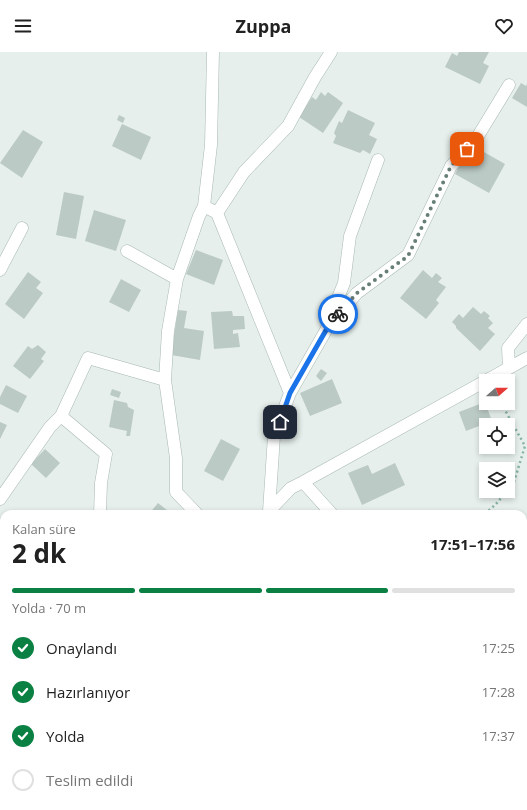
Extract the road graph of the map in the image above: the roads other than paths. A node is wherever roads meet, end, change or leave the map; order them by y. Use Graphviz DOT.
graph roads {
  1 [pos="213,52"];
  2 [pos="331,52"];
  3 [pos="509,85"];
  4 [pos="378,160"];
  5 [pos="204,206"];
  6 [pos="217,213"];
  7 [pos="22,228"];
  8 [pos="127,251"];
  9 [pos="0,270"];
  10 [pos="177,279"];
  11 [pos="527,324"];
  12 [pos="329,325"];
  13 [pos="527,358"];
  14 [pos="509,368"];
  15 [pos="165,380"];
  16 [pos="290,393"];
  17 [pos="61,416"];
  18 [pos="303,482"];
  19 [pos="0,499"];
  20 [pos="100,510"];
  21 [pos="193,510"];
  22 [pos="268,510"];
  23 [pos="270,510"];
  24 [pos="328,510"];
  1 -- 5 [label="street"];
  2 -- 6 [label="street"];
  3 -- 12 [label="street"];
  4 -- 12 [label="street"];
  5 -- 6 [label="street"];
  5 -- 10 [label="street"];
  6 -- 16 [label="street"];
  7 -- 9 [label="street"];
  8 -- 10 [label="street"];
  10 -- 15 [label="street"];
  11 -- 14 [label="street"];
  12 -- 16 [label="street"];
  13 -- 14 [label="street"];
  14 -- 18 [label="street"];
  15 -- 17 [label="street"];
  15 -- 21 [label="street"];
  16 -- 22 [label="street"];
  17 -- 19 [label="street"];
  17 -- 20 [label="street"];
  18 -- 23 [label="street"];
  18 -- 24 [label="street"];
}
